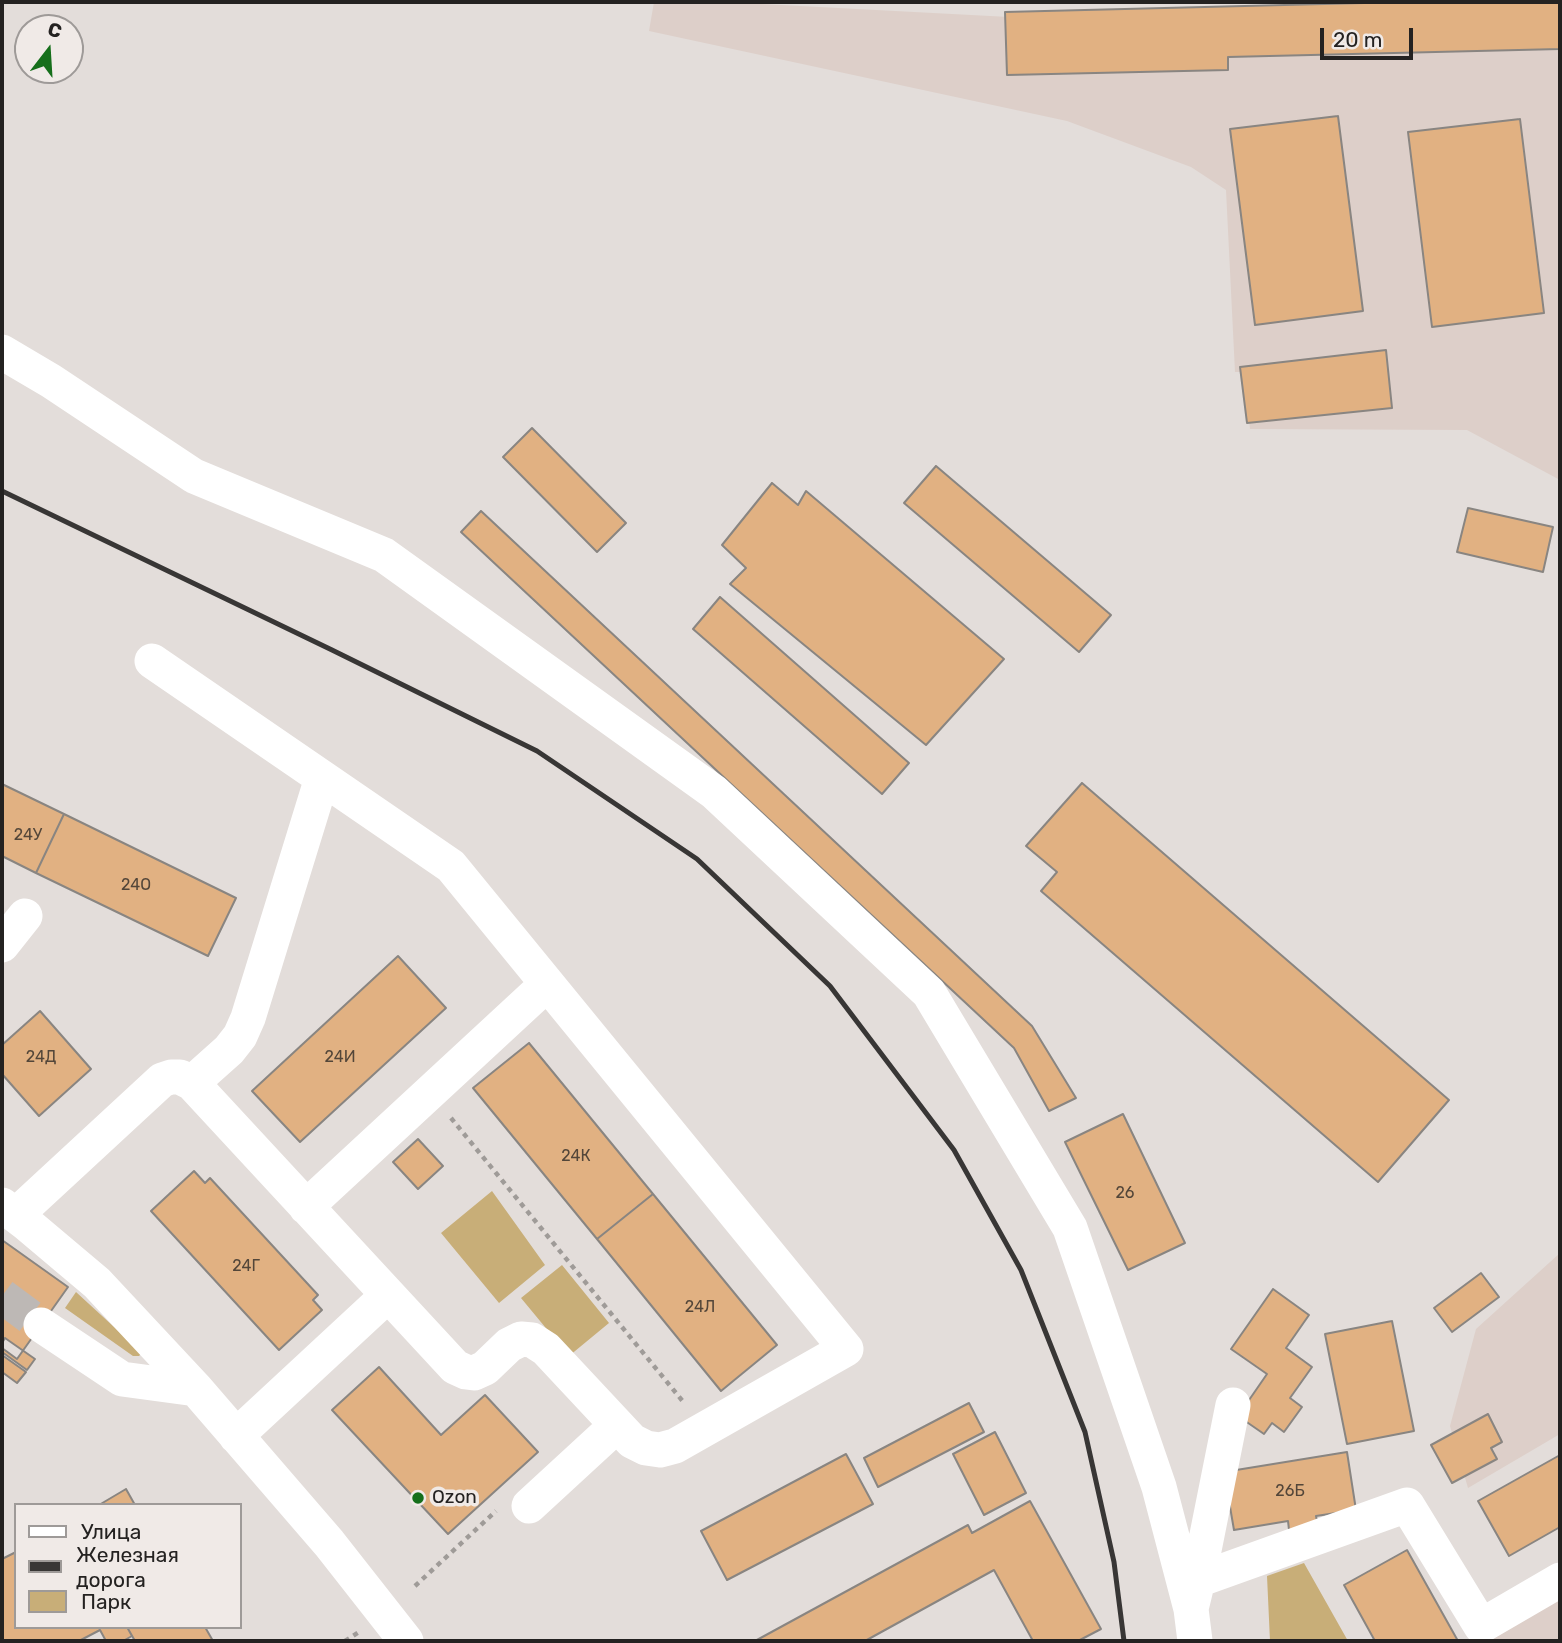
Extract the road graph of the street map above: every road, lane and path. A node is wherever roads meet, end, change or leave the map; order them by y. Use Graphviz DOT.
graph roads {
  1 [pos="2,352"];
  2 [pos="152,661"];
  3 [pos="322,778"];
  4 [pos="25,916"];
  5 [pos="2,945"];
  6 [pos="547,984"];
  7 [pos="192,1083"];
  8 [pos="430,1092"];
  9 [pos="306,1207"];
  10 [pos="9,1210"];
  11 [pos="388,1295"];
  12 [pos="41,1325"];
  13 [pos="196,1389"];
  14 [pos="1233,1405"];
  15 [pos="617,1425"];
  16 [pos="705,1429"];
  17 [pos="236,1436"];
  18 [pos="529,1506"];
  19 [pos="1560,1580"];
  20 [pos="415,1586"];
  21 [pos="1196,1622"];
  22 [pos="406,1641"];
  1 -- 21 [label="lane"];
  2 -- 3 [label="lane"];
  3 -- 6 [label="lane"];
  3 -- 7 [label="lane"];
  4 -- 5 [label="lane"];
  6 -- 8 [label="lane"];
  6 -- 16 [label="lane"];
  7 -- 9 [label="lane"];
  7 -- 10 [label="lane"];
  8 -- 9 [label="lane"];
  8 -- 16 [label="path"];
  9 -- 11 [label="lane"];
  10 -- 13 [label="lane"];
  11 -- 15 [label="lane"];
  11 -- 17 [label="lane"];
  12 -- 13 [label="lane"];
  13 -- 17 [label="lane"];
  14 -- 21 [label="lane"];
  15 -- 16 [label="lane"];
  15 -- 18 [label="lane"];
  17 -- 22 [label="lane"];
  18 -- 20 [label="path"];
  19 -- 21 [label="lane"];
}
